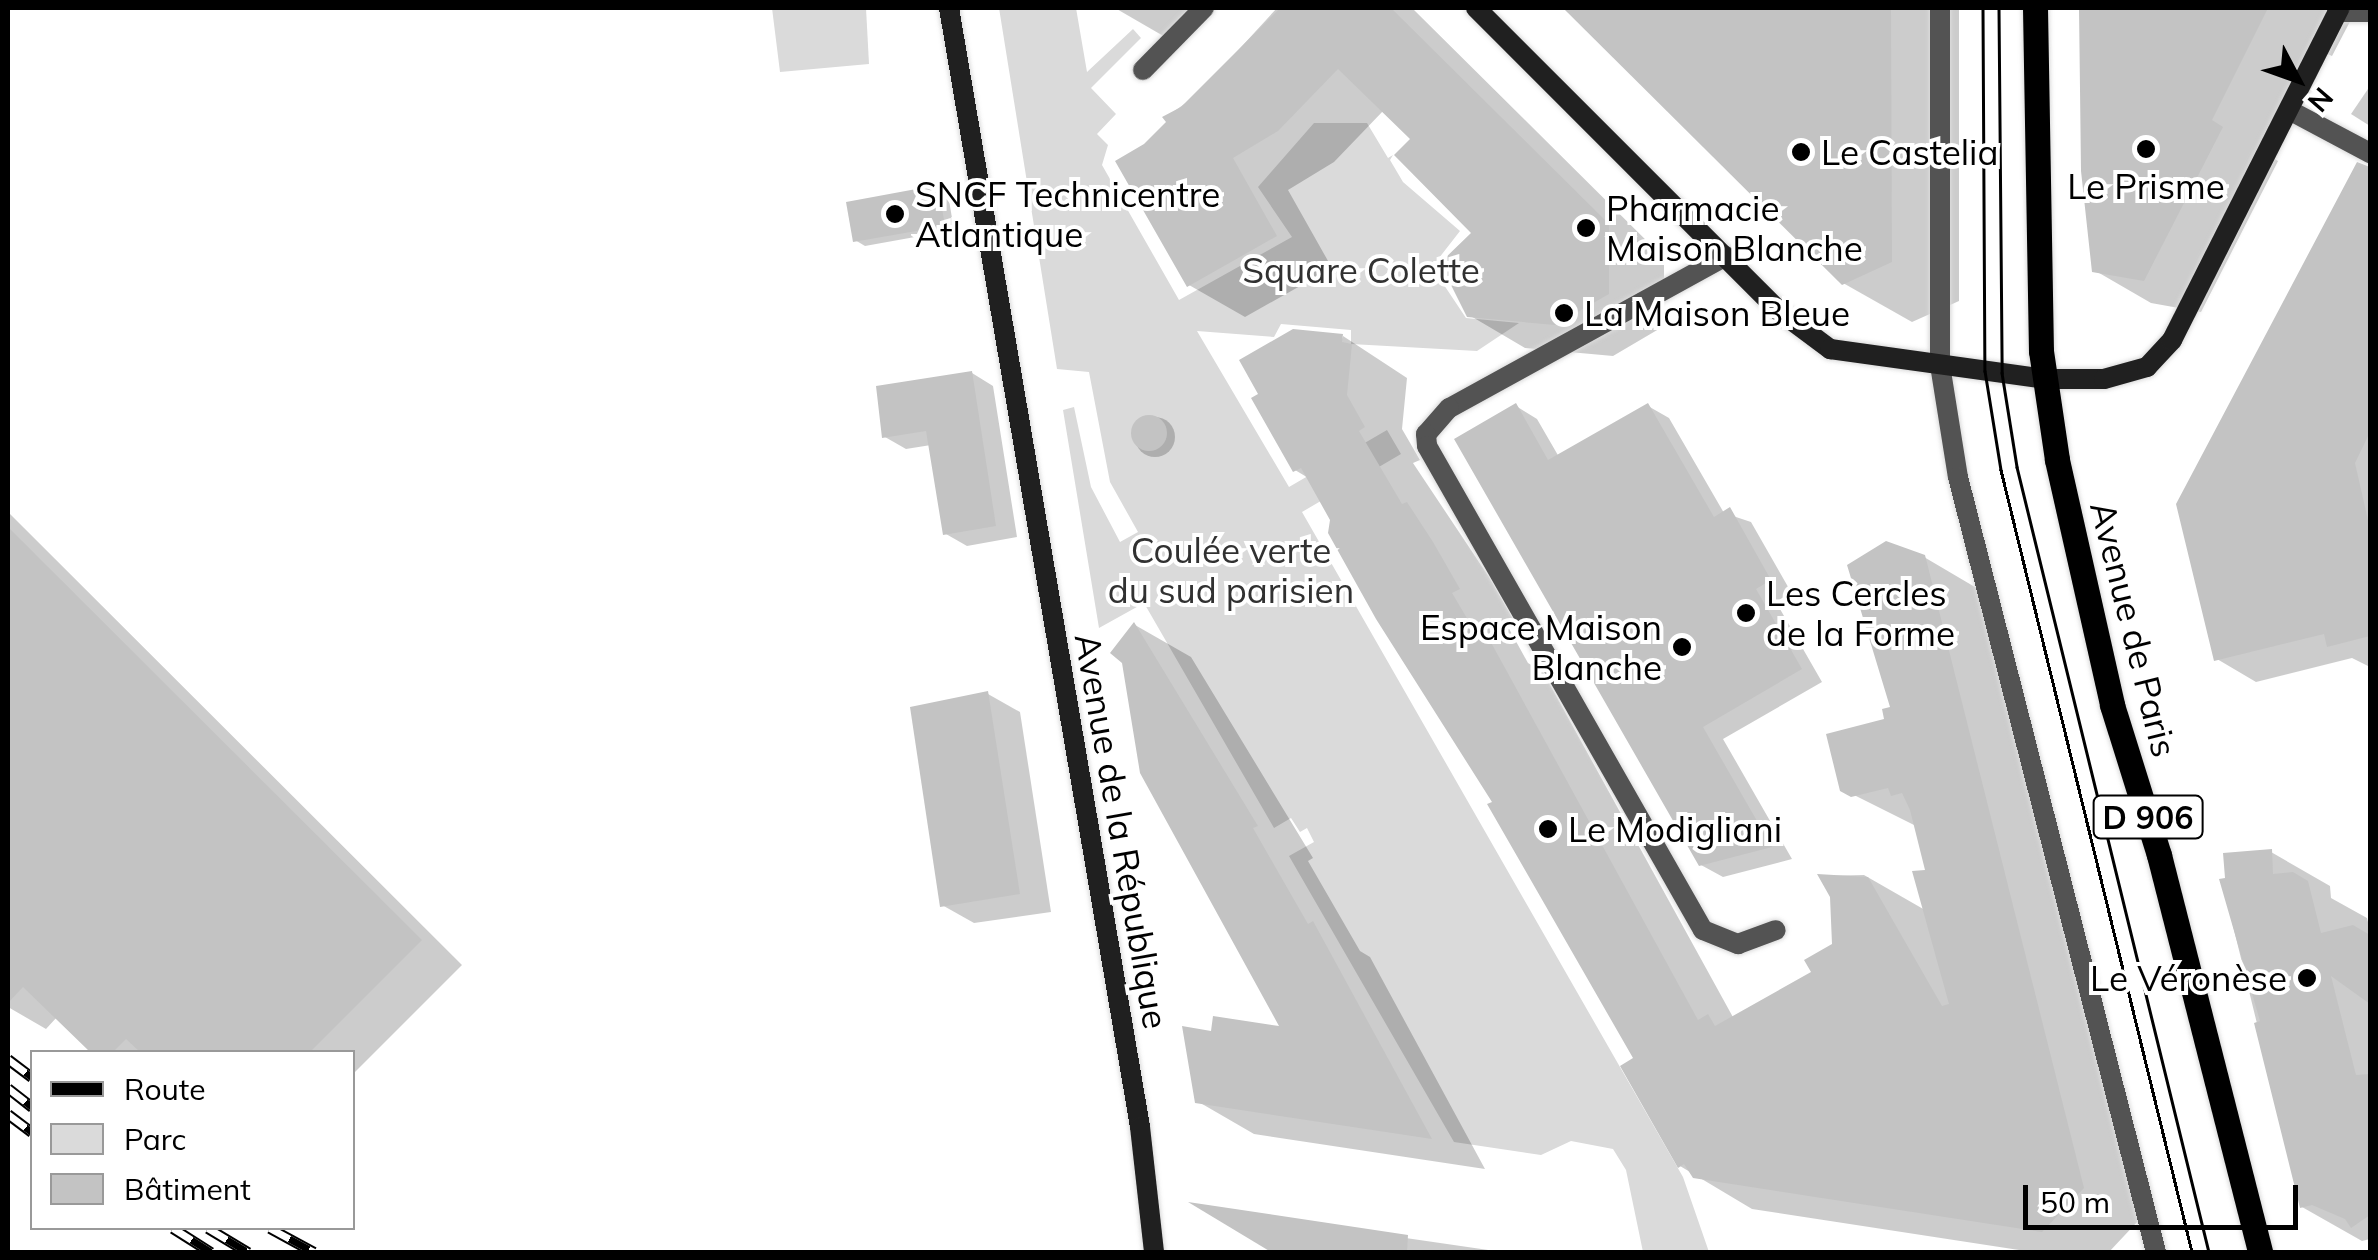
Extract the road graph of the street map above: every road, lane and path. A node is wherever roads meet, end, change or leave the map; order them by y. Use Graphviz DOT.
graph roads {
  1 [pos="949,8"];
  2 [pos="1204,8"];
  3 [pos="1476,8"];
  4 [pos="1940,8"];
  5 [pos="2036,8"];
  6 [pos="2338,10"];
  7 [pos="2370,12"];
  8 [pos="1143,70"];
  9 [pos="2289,110"];
  10 [pos="2370,154"];
  11 [pos="1726,256"];
  12 [pos="1940,365"];
  13 [pos="2044,379"];
  14 [pos="1776,930"];
  15 [pos="1154,1252"];
  16 [pos="2156,1252"];
  17 [pos="2260,1252"];
  1 -- 15 [label="main road, Avenue de la République"];
  2 -- 8 [label="street"];
  3 -- 11 [label="main road"];
  4 -- 12 [label="street"];
  5 -- 13 [label="main road, Avenue de Paris / D 906"];
  6 -- 7 [label="street"];
  6 -- 9 [label="main road"];
  9 -- 10 [label="street"];
  9 -- 13 [label="main road"];
  11 -- 12 [label="main road"];
  11 -- 14 [label="street"];
  12 -- 13 [label="main road"];
  12 -- 16 [label="street"];
  13 -- 17 [label="main road, Avenue de Paris / D 906"];
}
